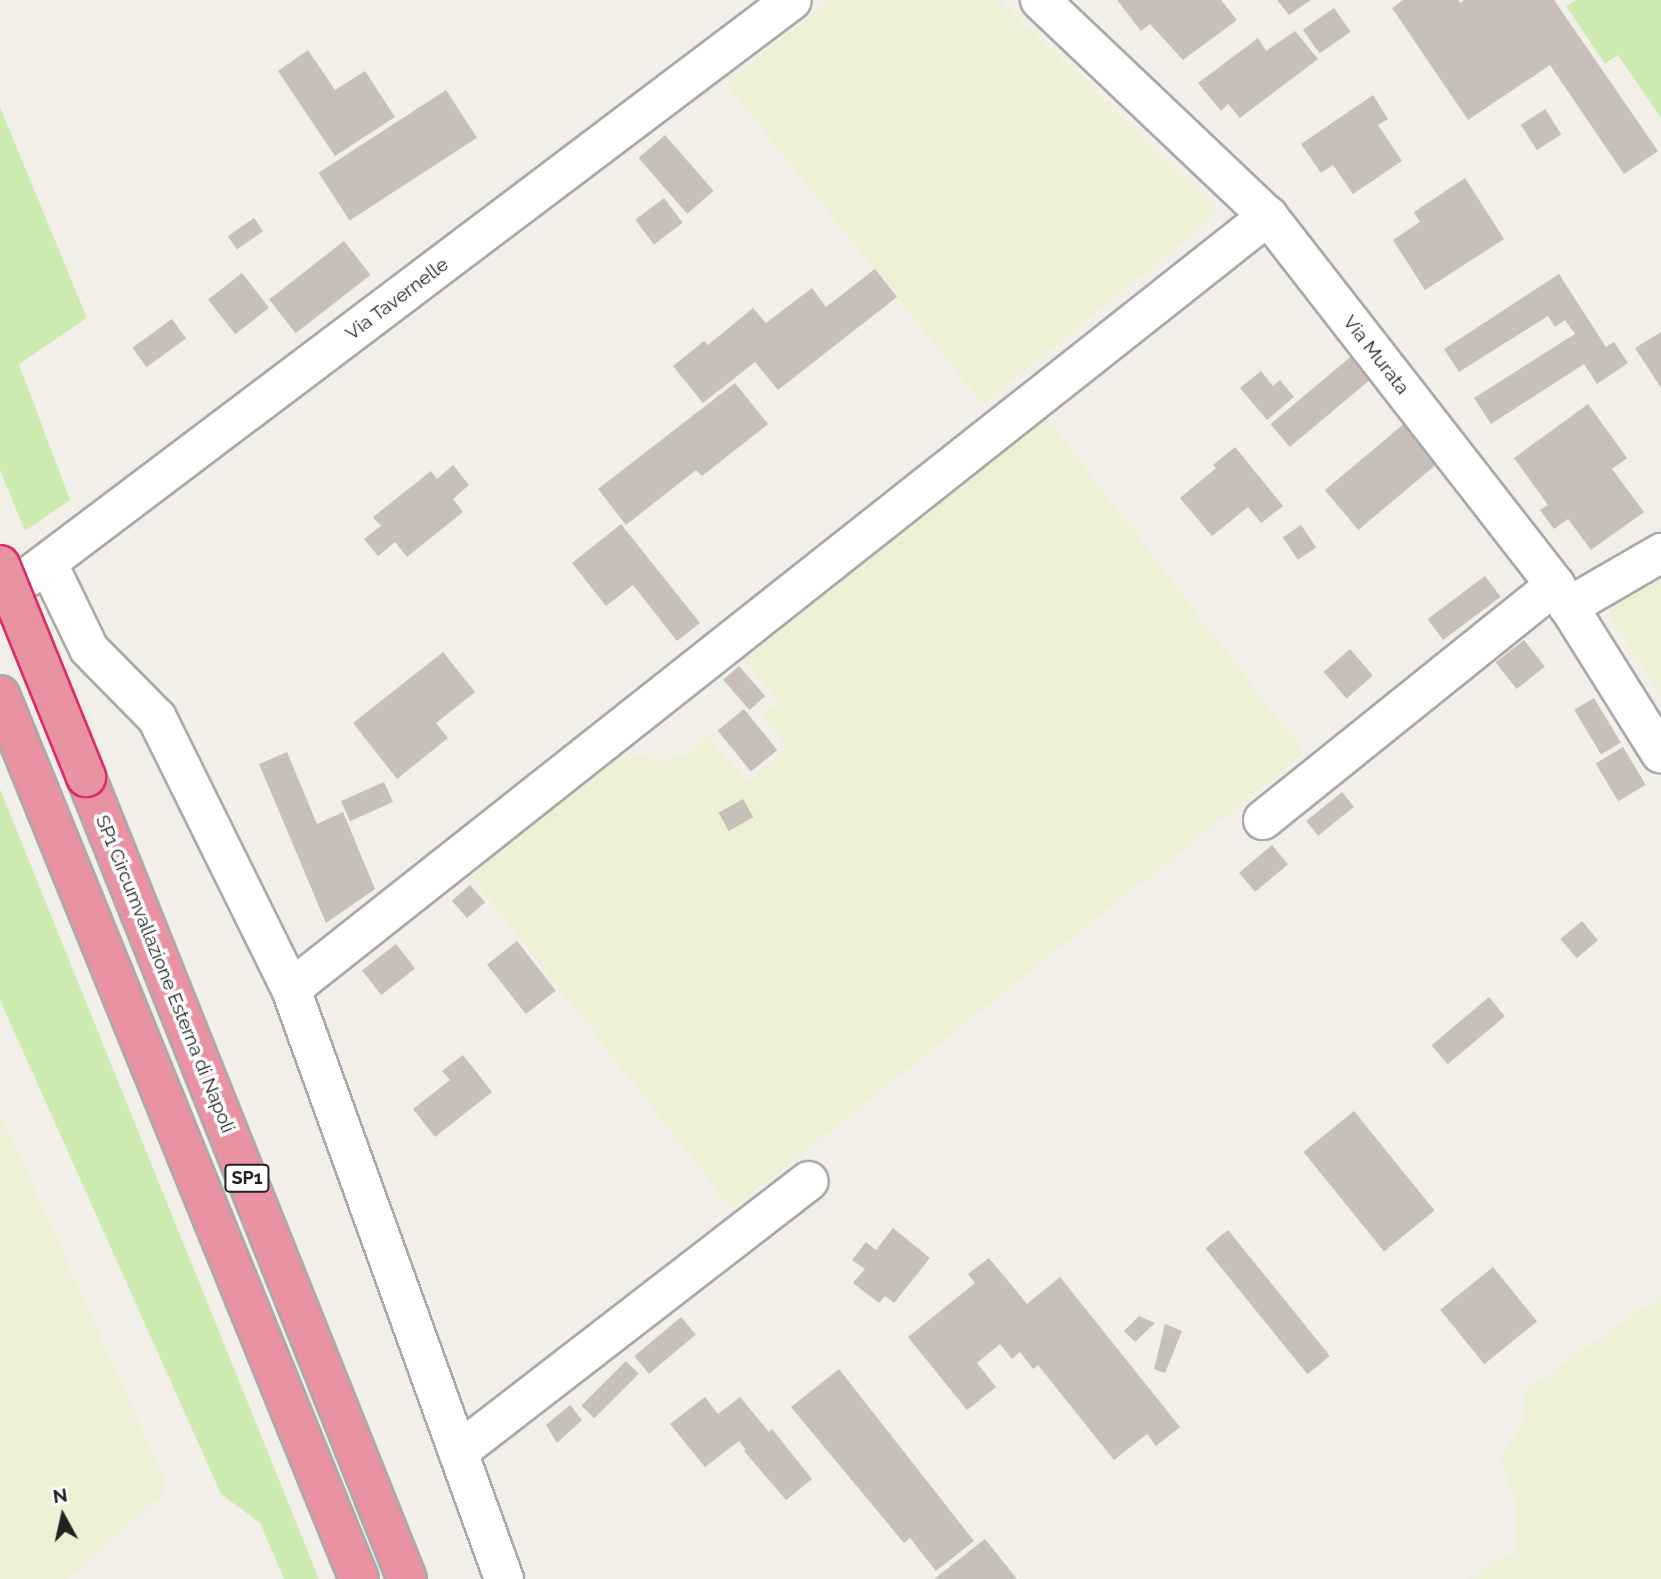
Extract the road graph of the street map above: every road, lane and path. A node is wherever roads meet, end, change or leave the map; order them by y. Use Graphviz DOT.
graph roads {
  1 [pos="792,0"];
  2 [pos="1040,0"];
  3 [pos="1268,216"];
  4 [pos="1661,553"];
  5 [pos="48,564"];
  6 [pos="0,565"];
  7 [pos="0,595"];
  8 [pos="1561,596"];
  9 [pos="0,695"];
  10 [pos="1661,754"];
  11 [pos="1263,820"];
  12 [pos="291,989"];
  13 [pos="808,1181"];
  14 [pos="458,1452"];
  15 [pos="359,1579"];
  16 [pos="407,1579"];
  17 [pos="504,1579"];
  1 -- 5 [label="street, Via Tavernelle"];
  2 -- 3 [label="street, Via Murata"];
  3 -- 8 [label="street, Via Murata"];
  3 -- 12 [label="street"];
  4 -- 8 [label="street"];
  5 -- 7 [label="street, Via Tavernelle"];
  5 -- 12 [label="street"];
  6 -- 16 [label="highway, SP1 Circumvallazione Esterna di Napoli / SP1, bridge"];
  8 -- 10 [label="street, Via Murata"];
  8 -- 11 [label="street"];
  9 -- 15 [label="highway, SP1"];
  12 -- 14 [label="street"];
  13 -- 14 [label="street"];
  14 -- 17 [label="street"];
}
